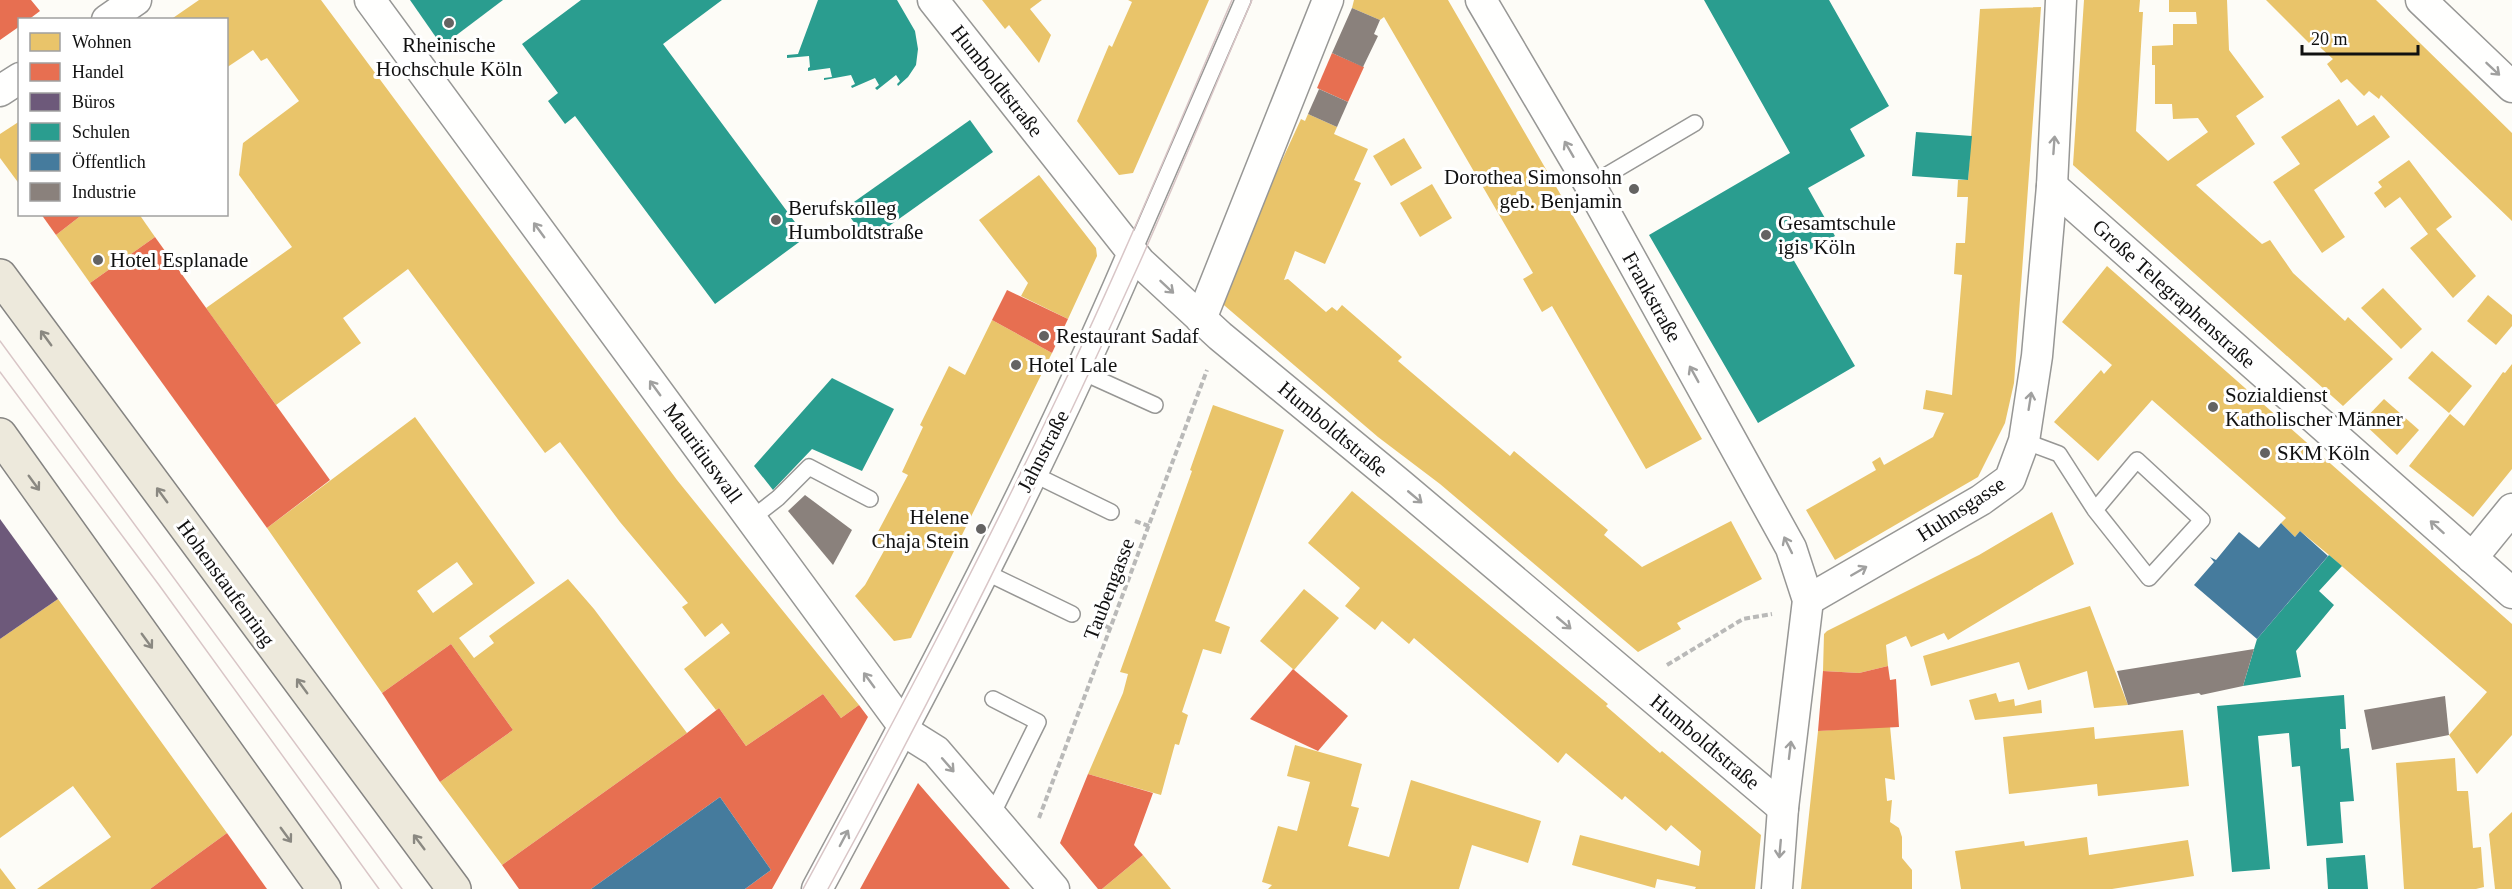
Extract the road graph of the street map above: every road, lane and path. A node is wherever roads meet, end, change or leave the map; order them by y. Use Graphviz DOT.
graph roads {
  1 [pos="136,0"];
  2 [pos="370,0"];
  3 [pos="933,0"];
  4 [pos="1243,0"];
  5 [pos="1328,0"];
  6 [pos="1481,0"];
  7 [pos="2061,0"];
  8 [pos="2421,0"];
  9 [pos="110,18"];
  10 [pos="18,79"];
  11 [pos="2512,87"];
  12 [pos="0,91"];
  13 [pos="1695,123"];
  14 [pos="1590,185"];
  15 [pos="2052,186"];
  16 [pos="1133,254"];
  17 [pos="0,276"];
  18 [pos="1211,327"];
  19 [pos="1082,372"];
  20 [pos="1155,405"];
  21 [pos="0,435"];
  22 [pos="2024,441"];
  23 [pos="1031,473"];
  24 [pos="870,499"];
  25 [pos="2512,509"];
  26 [pos="2095,510"];
  27 [pos="1111,512"];
  28 [pos="751,519"];
  29 [pos="2472,558"];
  30 [pos="983,571"];
  31 [pos="2512,593"];
  32 [pos="1808,600"];
  33 [pos="1072,614"];
  34 [pos="1635,683"];
  35 [pos="993,699"];
  36 [pos="904,728"];
  37 [pos="1783,808"];
  38 [pos="992,815"];
  39 [pos="1025,854"];
  40 [pos="324,889"];
  41 [pos="454,889"];
  42 [pos="816,889"];
  43 [pos="1054,889"];
  44 [pos="1777,889"];
  1 -- 9 [label="street"];
  28 -- 2 [label="street, Mauritiuswall, one-way"];
  3 -- 16 [label="street, Humboldtstraße"];
  4 -- 16 [label="lane, Jahnstraße"];
  5 -- 18 [label="street"];
  14 -- 6 [label="street, Frankstraße, one-way"];
  15 -- 7 [label="street, Huhnsgasse, one-way"];
  8 -- 11 [label="street, one-way"];
  10 -- 12 [label="street"];
  13 -- 14 [label="lane"];
  32 -- 14 [label="street, Frankstraße, one-way"];
  22 -- 15 [label="street, Huhnsgasse, one-way"];
  29 -- 15 [label="street, Große Telegraphenstraße, one-way"];
  16 -- 18 [label="street, Humboldtstraße, one-way"];
  16 -- 19 [label="street, Jahnstraße"];
  41 -- 17 [label="main road, Hohenstaufenring, one-way"];
  18 -- 34 [label="street, Humboldtstraße, one-way"];
  18 -- 39 [label="path, Taubengasse"];
  19 -- 20 [label="lane"];
  19 -- 23 [label="street, Jahnstraße"];
  21 -- 40 [label="main road, one-way"];
  22 -- 26 [label="lane"];
  32 -- 22 [label="street, Huhnsgasse, one-way"];
  23 -- 27 [label="lane"];
  23 -- 30 [label="street, Jahnstraße"];
  24 -- 28 [label="lane"];
  25 -- 29 [label="street"];
  26 -- 26 [label="lane"];
  36 -- 28 [label="street, Mauritiuswall, one-way"];
  29 -- 31 [label="street, Große Telegraphenstraße"];
  30 -- 33 [label="lane"];
  30 -- 36 [label="street, Jahnstraße"];
  32 -- 34 [label="path"];
  37 -- 32 [label="street, one-way"];
  34 -- 37 [label="street, Humboldtstraße"];
  35 -- 38 [label="lane"];
  36 -- 38 [label="street, Mauritiuswall, one-way"];
  42 -- 36 [label="street, Jahnstraße, one-way"];
  37 -- 44 [label="street, one-way"];
  38 -- 39 [label="street, Mauritiuswall"];
  39 -- 43 [label="street, Mauritiuswall"];
}
